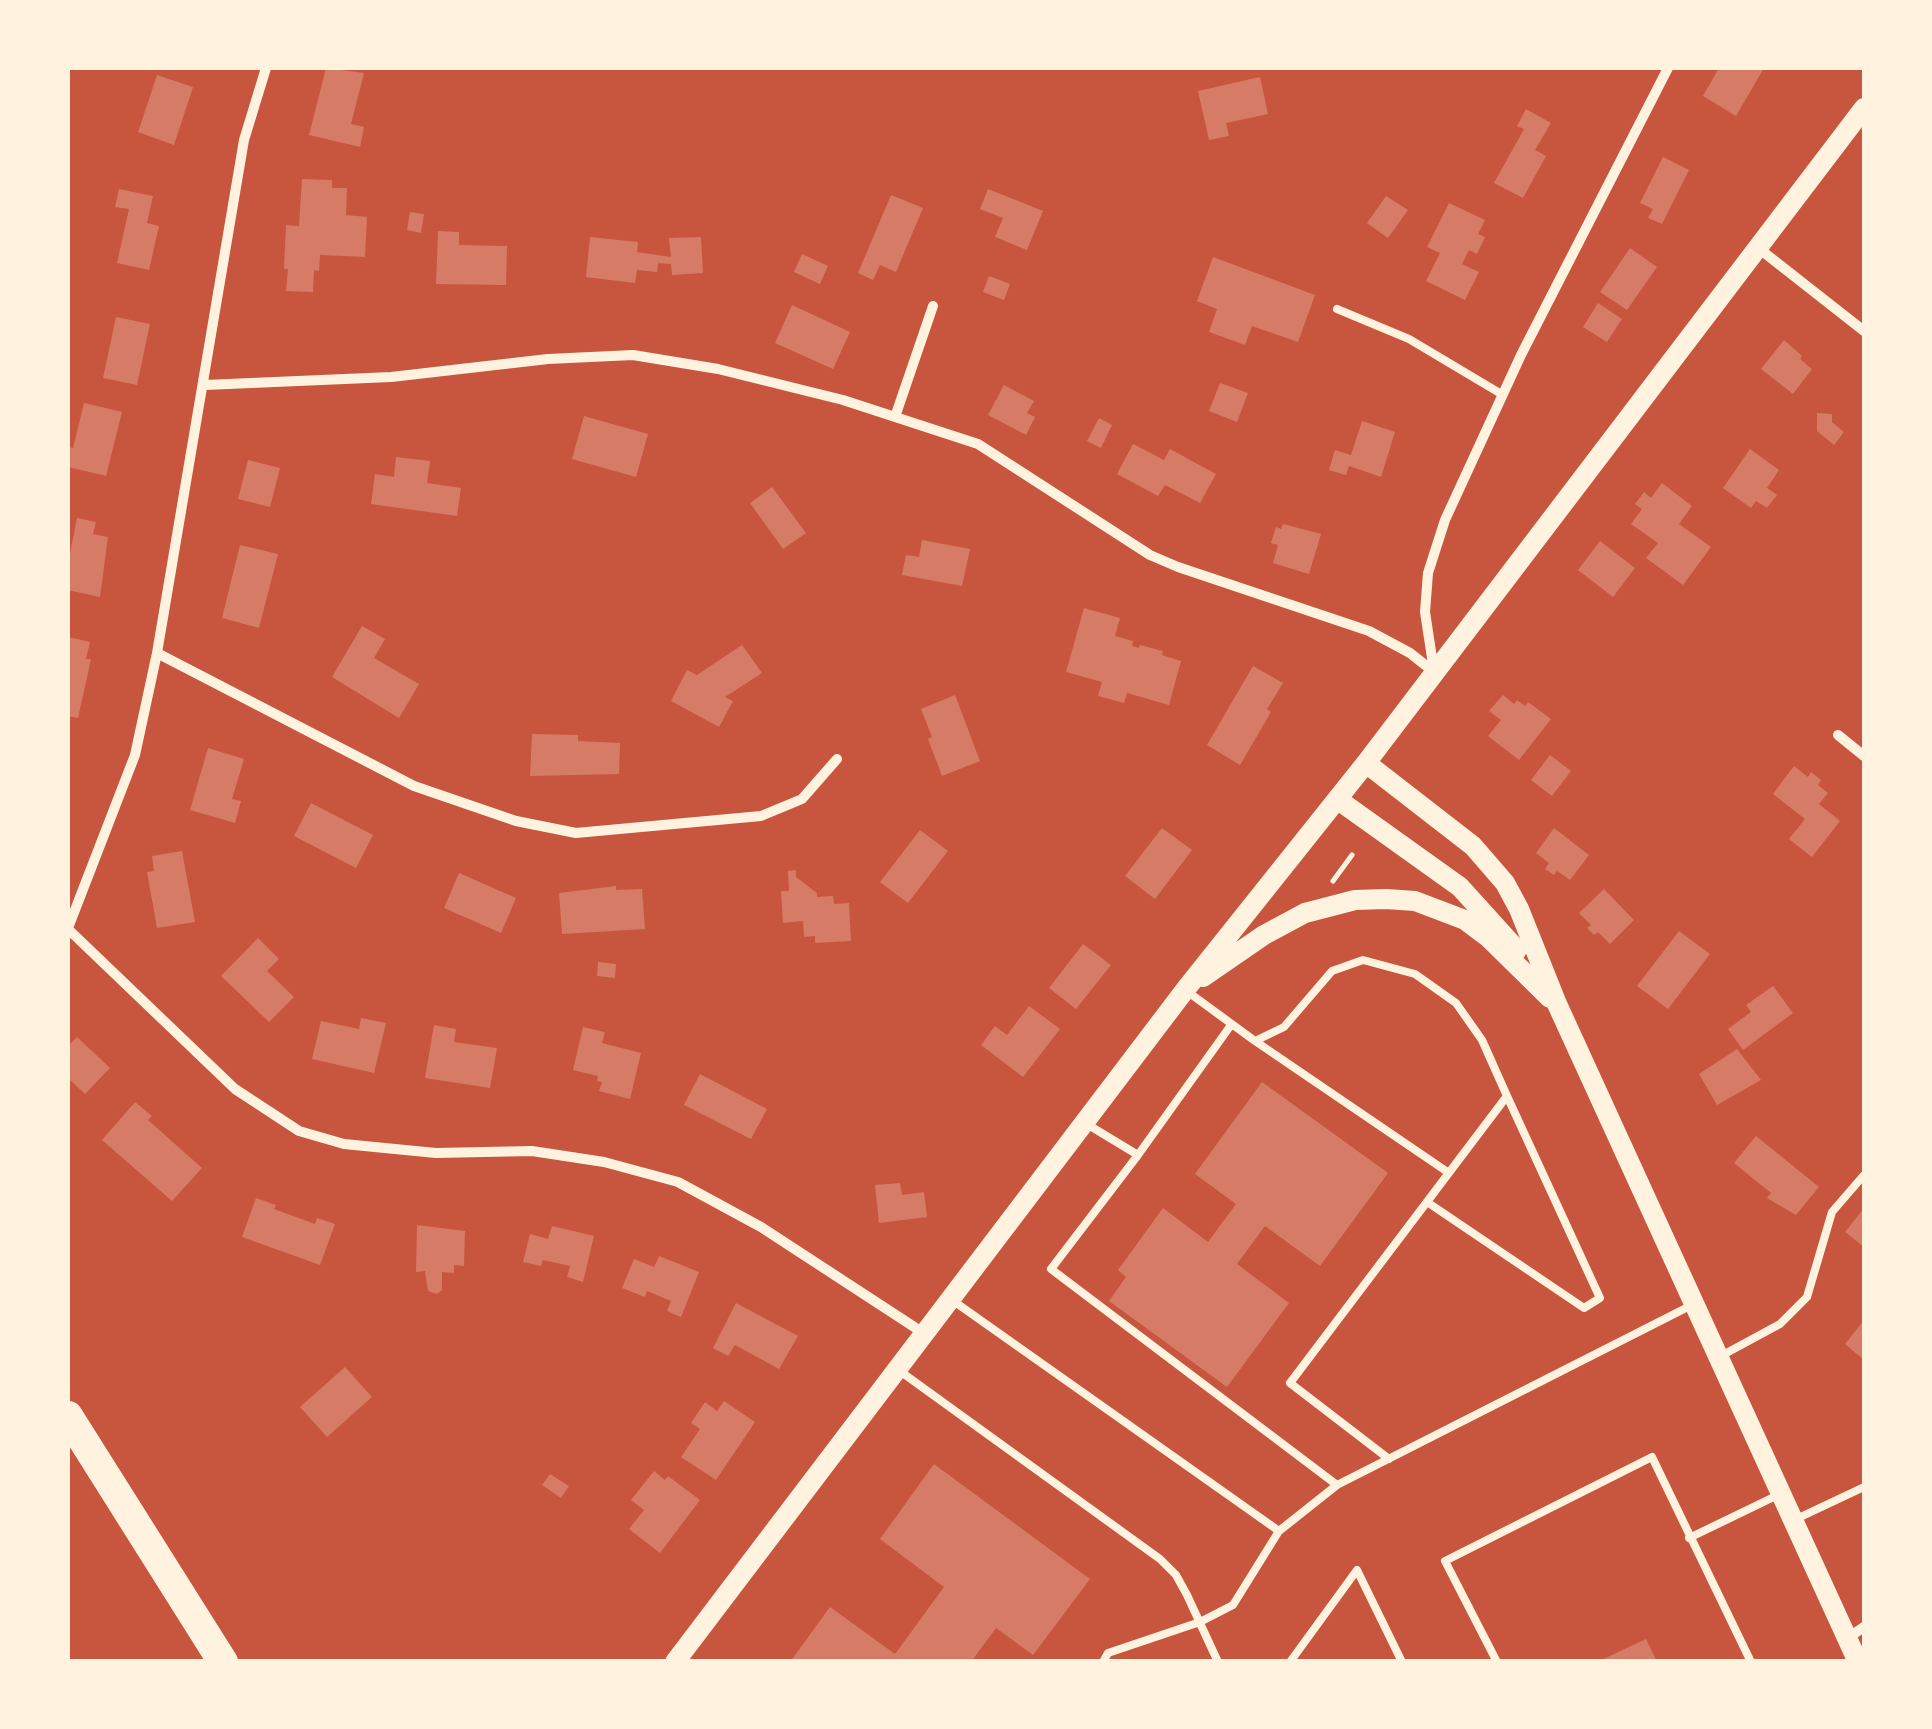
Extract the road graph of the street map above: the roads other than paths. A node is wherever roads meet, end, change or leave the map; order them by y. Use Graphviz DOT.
graph roads {
  1 [pos="266,68"];
  2 [pos="1668,68"];
  3 [pos="1864,108"];
  4 [pos="1757,246"];
  5 [pos="934,306"];
  6 [pos="1338,309"];
  7 [pos="1864,331"];
  8 [pos="204,385"];
  9 [pos="1503,395"];
  10 [pos="895,417"];
  11 [pos="157,653"];
  12 [pos="1434,672"];
  13 [pos="1838,735"];
  14 [pos="1864,756"];
  15 [pos="837,759"];
  16 [pos="1366,762"];
  17 [pos="1337,799"];
  18 [pos="68,928"];
  19 [pos="1186,990"];
  20 [pos="1556,1004"];
  21 [pos="1230,1025"];
  22 [pos="1255,1040"];
  23 [pos="1507,1096"];
  24 [pos="1084,1123"];
  25 [pos="1138,1156"];
  26 [pos="1449,1173"];
  27 [pos="1864,1175"];
  28 [pos="1427,1202"];
  29 [pos="951,1298"];
  30 [pos="1694,1304"];
  31 [pos="924,1334"];
  32 [pos="1719,1357"];
  33 [pos="898,1369"];
  34 [pos="68,1416"];
  35 [pos="1389,1459"];
  36 [pos="1337,1486"];
  37 [pos="1864,1487"];
  38 [pos="1782,1493"];
  39 [pos="1794,1520"];
  40 [pos="1278,1532"];
  41 [pos="1689,1538"];
  42 [pos="1200,1622"];
  43 [pos="1856,1632"];
  44 [pos="1293,1660"];
  45 [pos="678,1661"];
  46 [pos="222,1662"];
  47 [pos="1103,1662"];
  48 [pos="1218,1662"];
  49 [pos="1402,1662"];
  50 [pos="1497,1662"];
  51 [pos="1751,1662"];
  52 [pos="1858,1662"];
  1 -- 8 [label="street"];
  2 -- 9 [label="street"];
  3 -- 4 [label="main road"];
  4 -- 7 [label="street"];
  4 -- 12 [label="main road"];
  5 -- 10 [label="street"];
  6 -- 9 [label="lane"];
  8 -- 10 [label="street"];
  8 -- 11 [label="street"];
  9 -- 12 [label="street"];
  10 -- 12 [label="street"];
  11 -- 15 [label="street"];
  11 -- 18 [label="street"];
  12 -- 16 [label="main road"];
  13 -- 14 [label="street"];
  16 -- 17 [label="main road"];
  16 -- 20 [label="main road"];
  17 -- 19 [label="main road"];
  17 -- 20 [label="main road"];
  18 -- 31 [label="street"];
  19 -- 20 [label="main road"];
  19 -- 21 [label="lane"];
  19 -- 24 [label="main road"];
  20 -- 30 [label="main road"];
  21 -- 22 [label="lane"];
  21 -- 25 [label="lane"];
  22 -- 23 [label="lane"];
  22 -- 26 [label="lane"];
  23 -- 26 [label="lane"];
  23 -- 28 [label="lane"];
  24 -- 25 [label="lane"];
  24 -- 29 [label="main road"];
  25 -- 36 [label="lane"];
  26 -- 28 [label="lane"];
  27 -- 32 [label="lane"];
  28 -- 35 [label="lane"];
  29 -- 31 [label="main road"];
  29 -- 40 [label="lane"];
  30 -- 32 [label="main road"];
  30 -- 35 [label="lane"];
  31 -- 33 [label="main road"];
  32 -- 38 [label="main road"];
  33 -- 42 [label="lane"];
  33 -- 45 [label="main road"];
  34 -- 46 [label="highway"];
  35 -- 36 [label="lane"];
  36 -- 40 [label="lane"];
  37 -- 39 [label="lane"];
  38 -- 39 [label="main road"];
  38 -- 41 [label="lane"];
  39 -- 43 [label="main road"];
  40 -- 42 [label="lane"];
  41 -- 50 [label="lane"];
  41 -- 51 [label="lane"];
  42 -- 47 [label="lane"];
  42 -- 48 [label="lane"];
  43 -- 52 [label="main road"];
  44 -- 49 [label="lane"];
}
